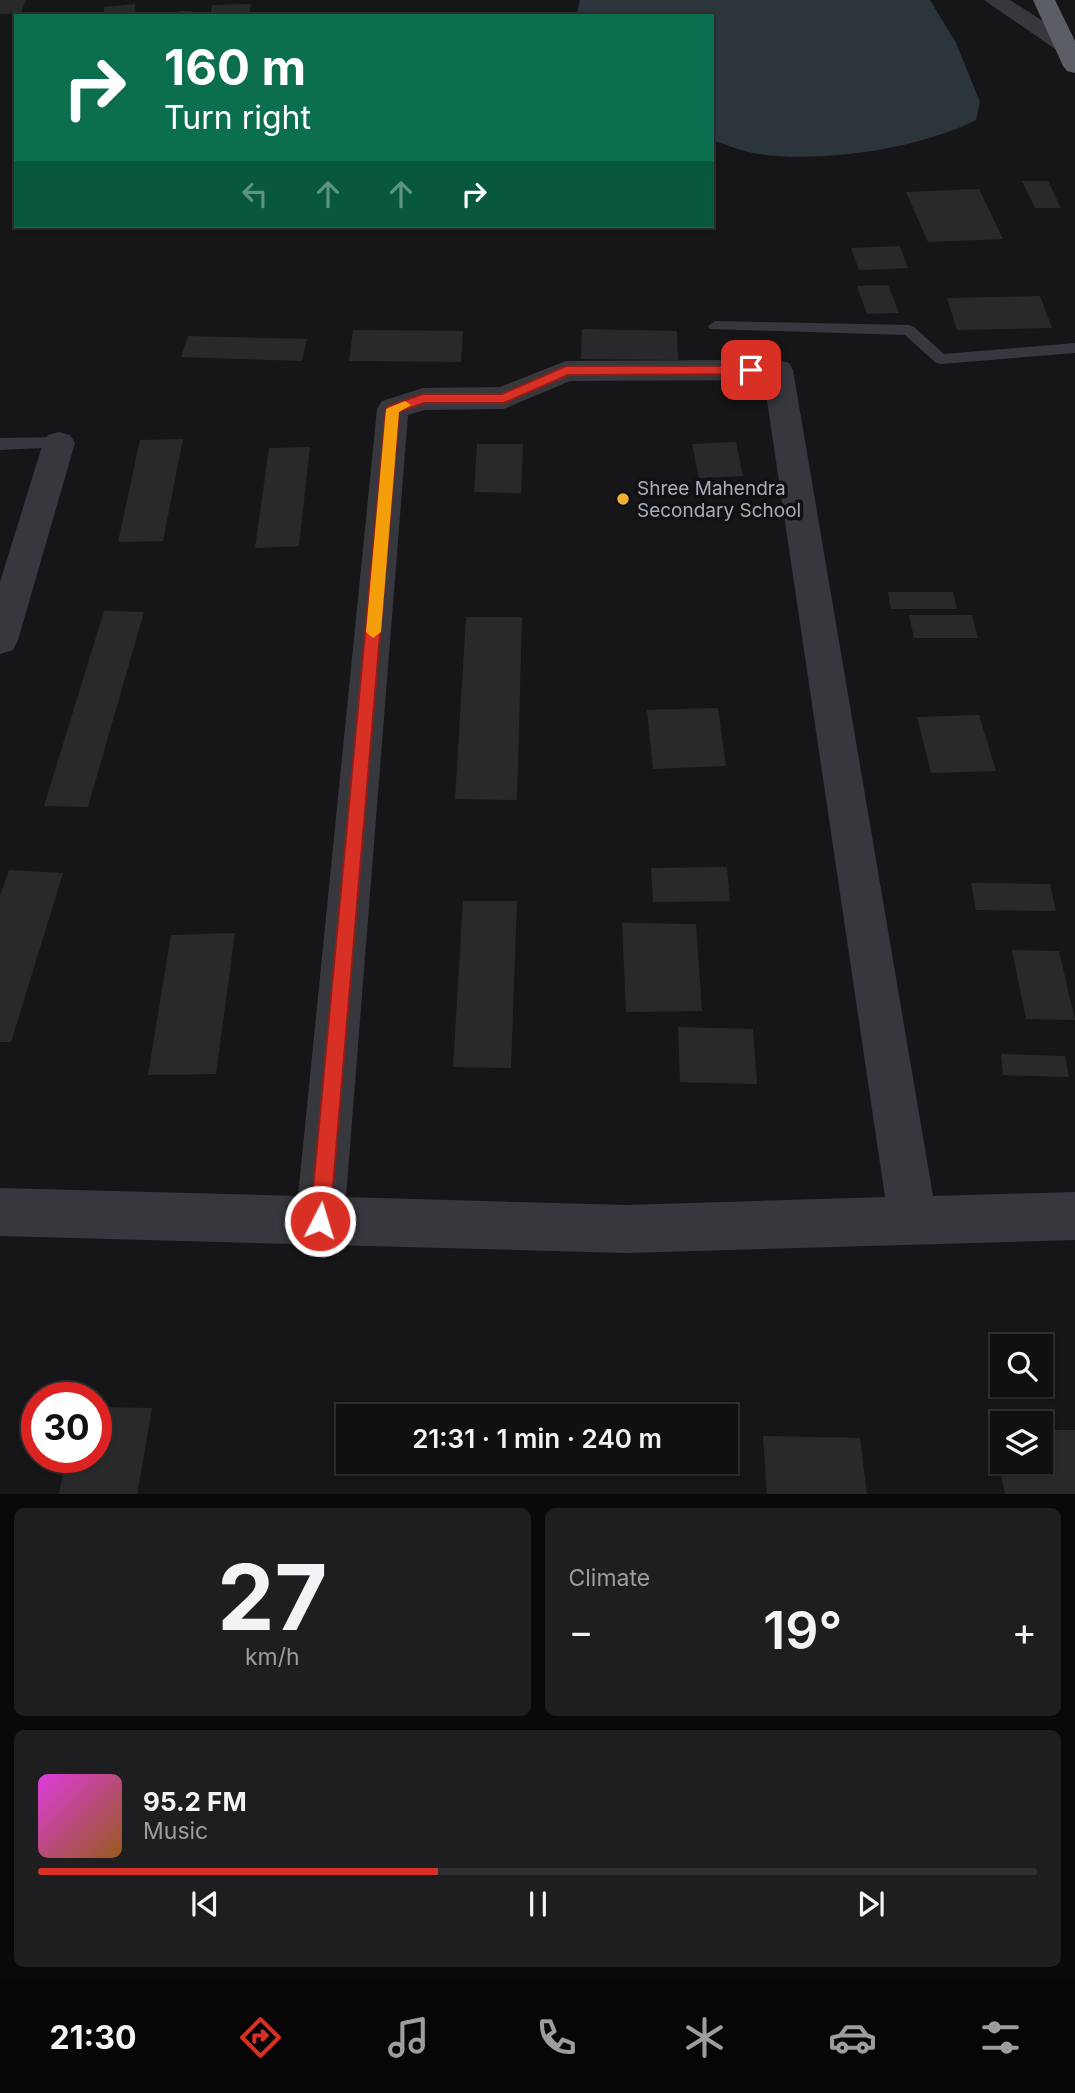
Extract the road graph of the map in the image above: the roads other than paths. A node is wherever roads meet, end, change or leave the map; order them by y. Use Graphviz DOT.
graph roads {
  1 [pos="995,0"];
  2 [pos="1044,0"];
  3 [pos="1071,56"];
  4 [pos="715,326"];
  5 [pos="1075,348"];
  6 [pos="59,443"];
  7 [pos="0,444"];
  8 [pos="0,640"];
  9 [pos="0,1212"];
  10 [pos="1075,1216"];
  11 [pos="320,1221"];
  12 [pos="913,1223"];
  1 -- 3 [label="street"];
  2 -- 3 [label="highway"];
  4 -- 5 [label="lane"];
  6 -- 7 [label="lane"];
  6 -- 8 [label="street"];
  9 -- 11 [label="street"];
  10 -- 12 [label="street"];
  11 -- 12 [label="street"];
  11 -- 12 [label="street"];
}
